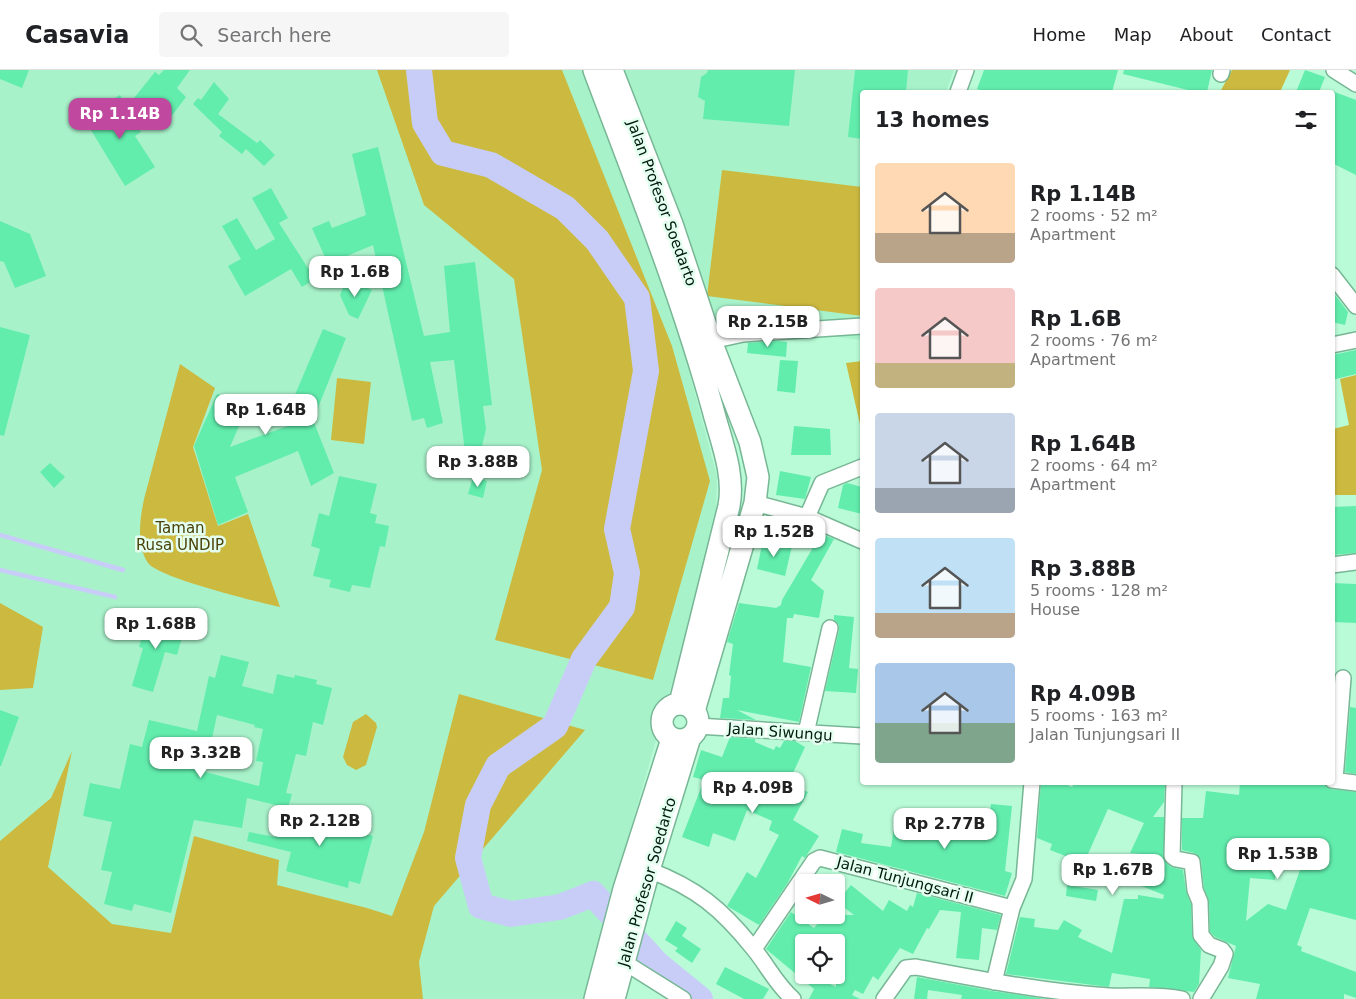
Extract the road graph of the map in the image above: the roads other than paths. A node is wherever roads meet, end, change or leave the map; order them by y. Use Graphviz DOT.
graph roads {
  1 [pos="594,70"];
  2 [pos="612,70"];
  3 [pos="966,70"];
  4 [pos="1334,70"];
  5 [pos="1356,84"];
  6 [pos="959,90"];
  7 [pos="1335,278"];
  8 [pos="1356,306"];
  9 [pos="860,326"];
  10 [pos="1356,340"];
  11 [pos="712,341"];
  12 [pos="1335,344"];
  13 [pos="860,468"];
  14 [pos="731,494"];
  15 [pos="755,503"];
  16 [pos="807,517"];
  17 [pos="860,540"];
  18 [pos="1356,562"];
  19 [pos="1335,565"];
  20 [pos="830,628"];
  21 [pos="1344,678"];
  22 [pos="687,723"];
  23 [pos="806,733"];
  24 [pos="860,736"];
  25 [pos="1335,770"];
  26 [pos="1335,780"];
  27 [pos="1356,783"];
  28 [pos="1032,785"];
  29 [pos="1174,785"];
  30 [pos="649,870"];
  31 [pos="1012,908"];
  32 [pos="621,949"];
  33 [pos="754,949"];
  34 [pos="994,982"];
  35 [pos="1148,997"];
  36 [pos="595,999"];
  37 [pos="614,999"];
  38 [pos="683,999"];
  39 [pos="794,999"];
  40 [pos="884,999"];
  41 [pos="1182,999"];
  42 [pos="1201,999"];
  1 -- 14 [label="street, Jalan Profesor Soedarto"];
  2 -- 11 [label="street, Jalan Profesor Soedarto"];
  3 -- 6 [label="street"];
  4 -- 5 [label="street"];
  7 -- 8 [label="street"];
  9 -- 11 [label="street"];
  10 -- 12 [label="street"];
  11 -- 15 [label="street, Jalan Profesor Soedarto"];
  13 -- 16 [label="street"];
  14 -- 15 [label="street"];
  14 -- 22 [label="street, Jalan Profesor Soedarto"];
  15 -- 16 [label="street"];
  15 -- 22 [label="street, Jalan Profesor Soedarto"];
  16 -- 17 [label="street"];
  18 -- 19 [label="street"];
  20 -- 23 [label="street"];
  21 -- 25 [label="street"];
  22 -- 23 [label="street, Jalan Siwungu"];
  22 -- 30 [label="street, Jalan Profesor Soedarto"];
  22 -- 32 [label="street, Jalan Profesor Soedarto"];
  23 -- 24 [label="street, Jalan Siwungu"];
  26 -- 27 [label="street"];
  28 -- 31 [label="street"];
  29 -- 42 [label="street"];
  30 -- 32 [label="street, Jalan Profesor Soedarto"];
  30 -- 33 [label="street"];
  31 -- 33 [label="street, Jalan Tunjungsari II"];
  31 -- 34 [label="street"];
  32 -- 36 [label="street, Jalan Profesor Soedarto"];
  32 -- 37 [label="street, Jalan Profesor Soedarto"];
  32 -- 38 [label="street"];
  33 -- 39 [label="street"];
  34 -- 35 [label="street"];
  34 -- 40 [label="street"];
  35 -- 41 [label="street"];
}
